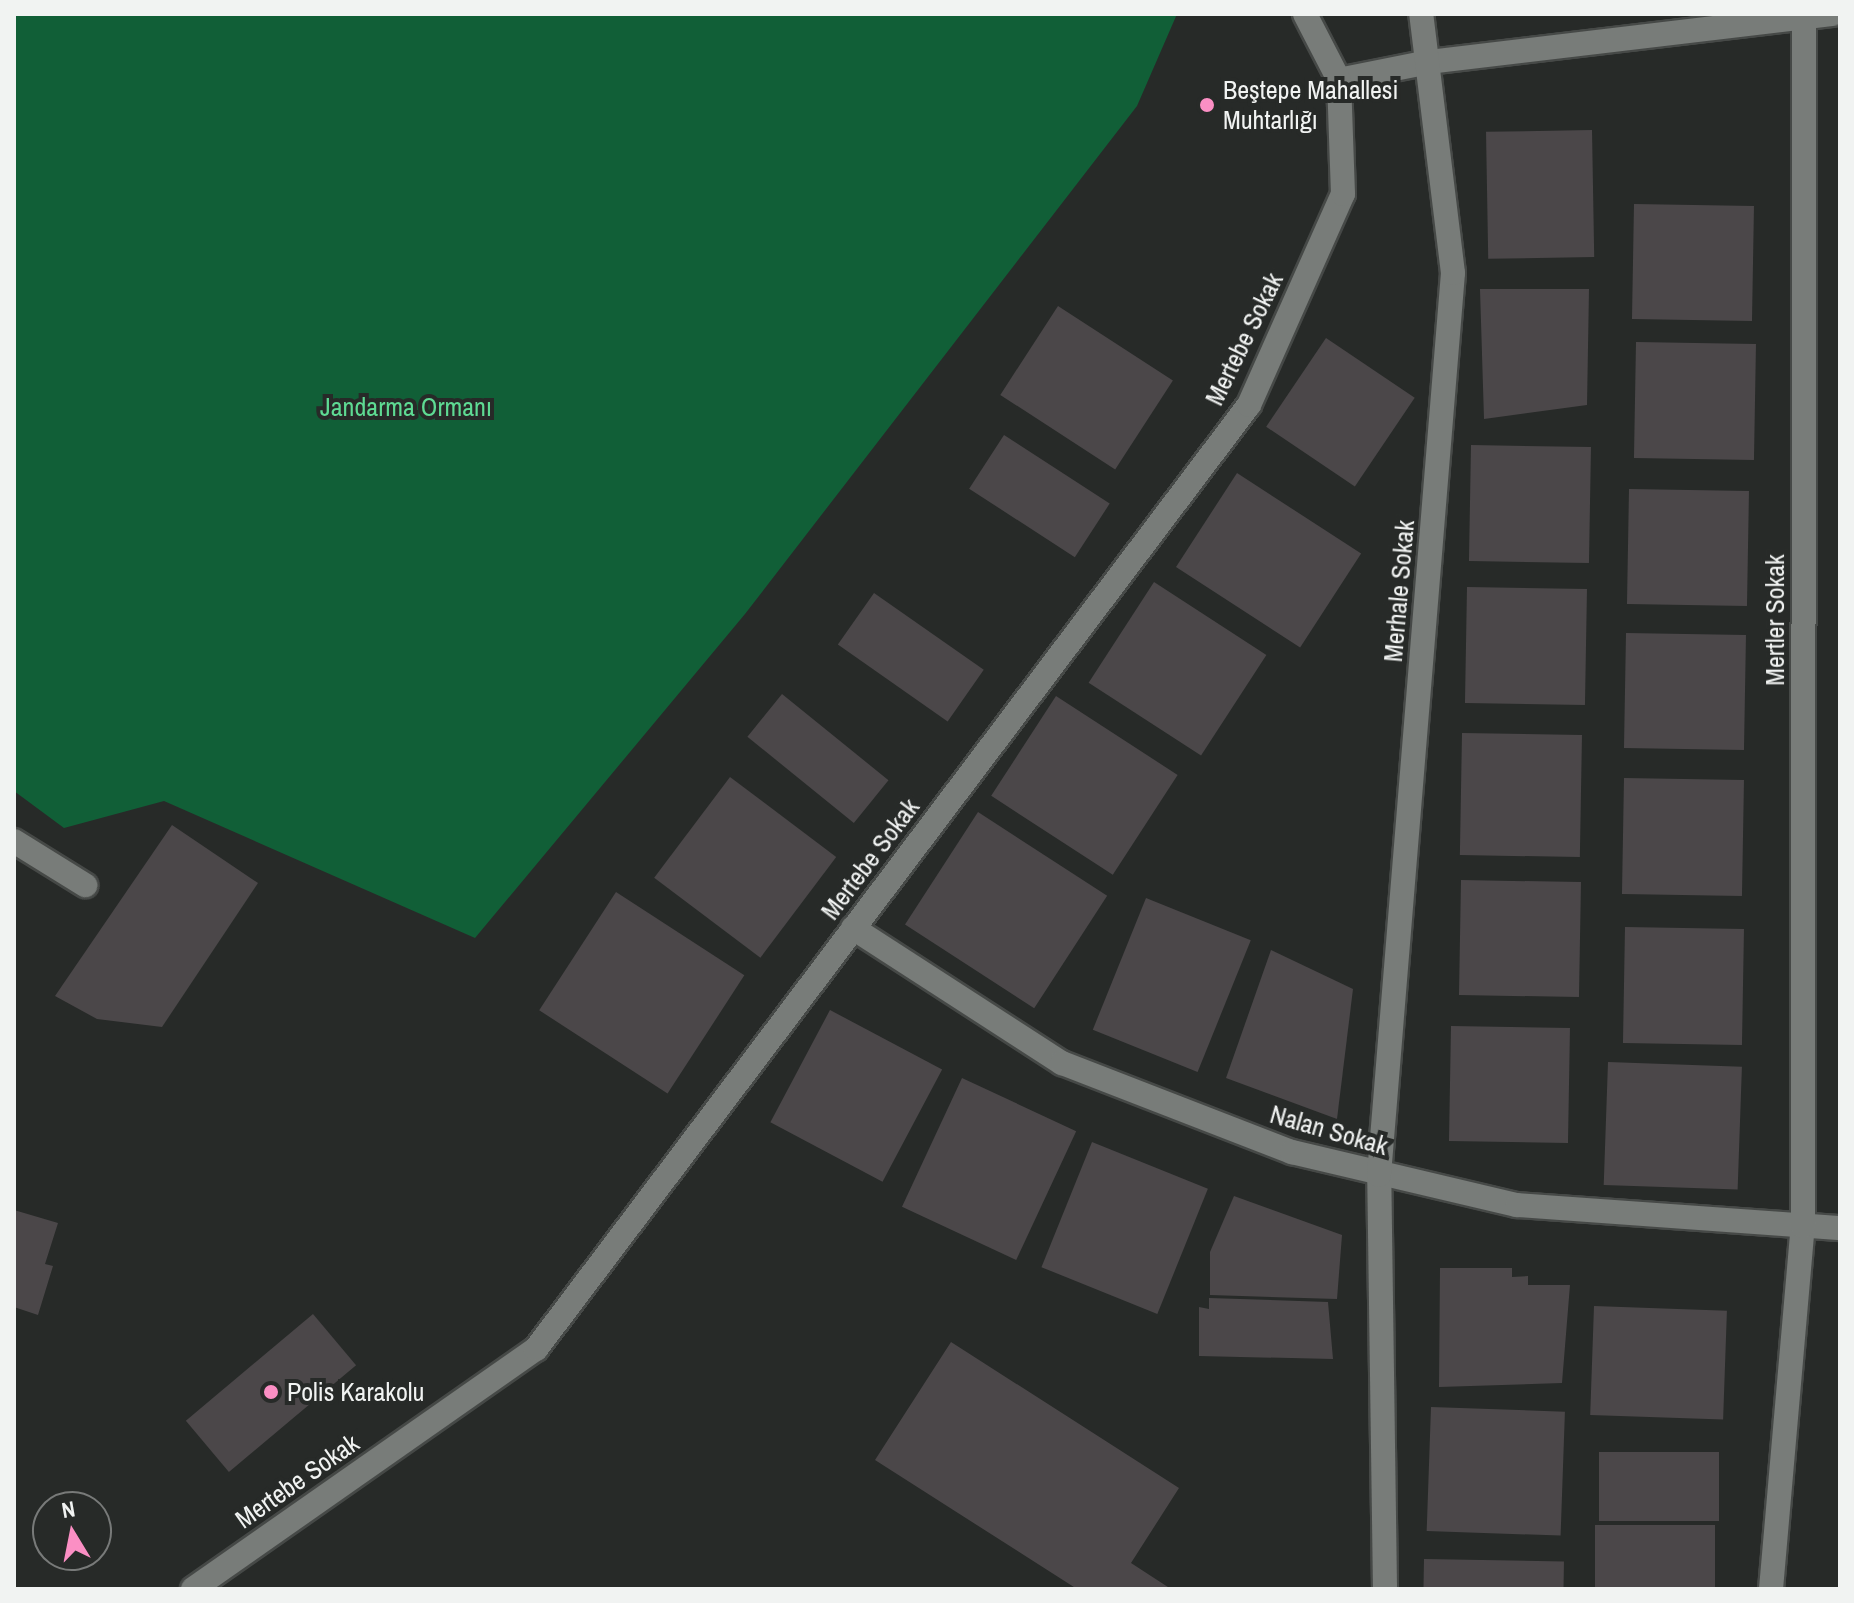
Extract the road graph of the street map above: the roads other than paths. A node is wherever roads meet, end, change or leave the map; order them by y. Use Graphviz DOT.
graph roads {
  1 [pos="1305,14"];
  2 [pos="1421,14"];
  3 [pos="1832,14"];
  4 [pos="1804,16"];
  5 [pos="1429,62"];
  6 [pos="1339,80"];
  7 [pos="14,841"];
  8 [pos="85,885"];
  9 [pos="853,928"];
  10 [pos="1379,1175"];
  11 [pos="1803,1226"];
  12 [pos="1840,1228"];
  13 [pos="193,1589"];
  14 [pos="1385,1589"];
  15 [pos="1771,1589"];
  1 -- 6 [label="street, Mertebe Sokak"];
  2 -- 5 [label="street, Merhale Sokak"];
  3 -- 4 [label="street"];
  4 -- 5 [label="street"];
  4 -- 11 [label="street, Mertler Sokak"];
  5 -- 6 [label="street"];
  5 -- 10 [label="street, Merhale Sokak"];
  6 -- 9 [label="street, Mertebe Sokak"];
  7 -- 8 [label="street"];
  9 -- 10 [label="street, Nalan Sokak"];
  9 -- 13 [label="street, Mertebe Sokak"];
  10 -- 11 [label="street, Nalan Sokak"];
  10 -- 14 [label="street, Merhale Sokak"];
  11 -- 12 [label="street, Nalan Sokak"];
  11 -- 15 [label="street, Mertler Sokak"];
}
